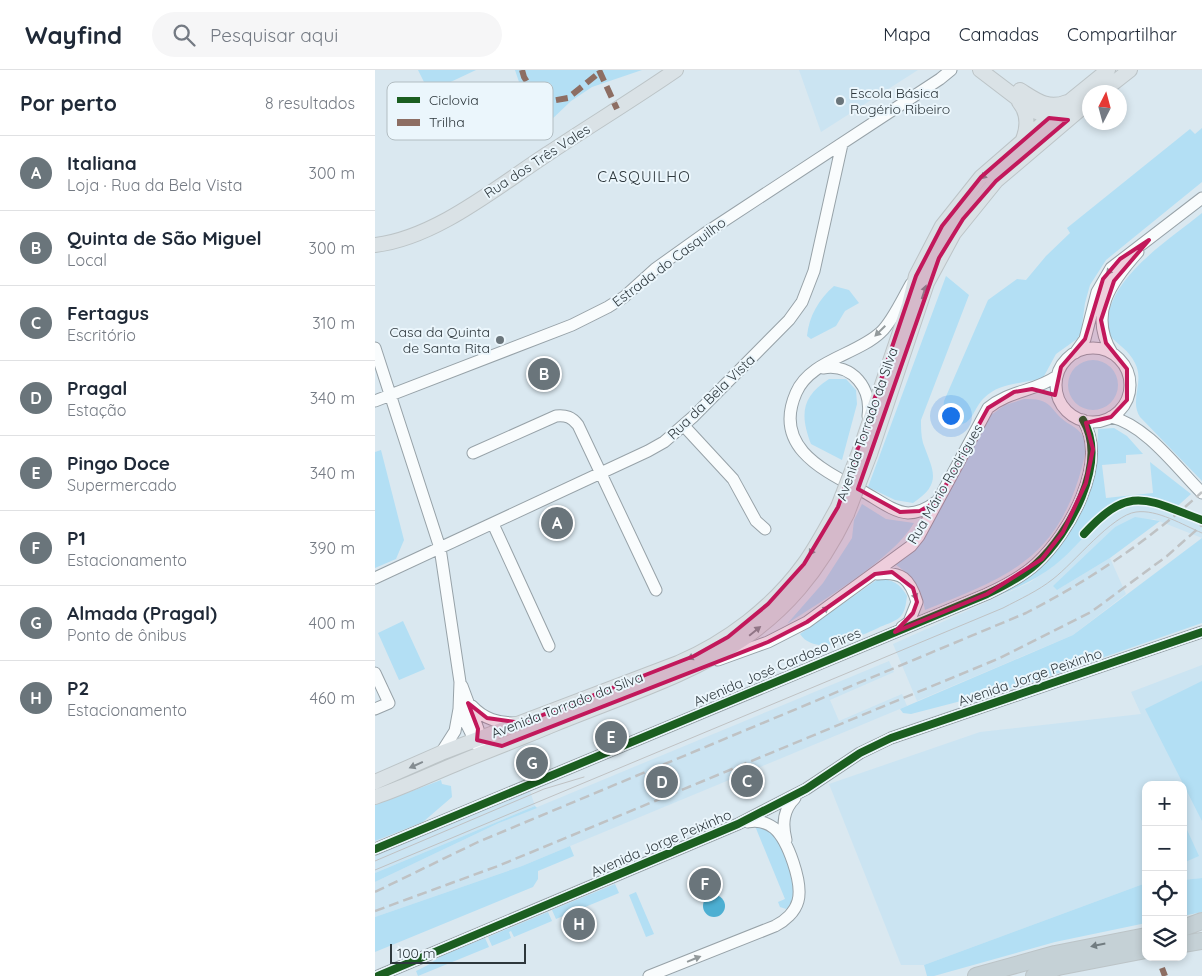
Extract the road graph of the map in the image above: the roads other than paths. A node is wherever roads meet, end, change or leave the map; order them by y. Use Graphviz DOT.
graph roads {
  1 [pos="676,70"];
  2 [pos="951,70"];
  3 [pos="980,70"];
  4 [pos="990,70"];
  5 [pos="1108,70"];
  6 [pos="1130,70"];
  7 [pos="1111,85"];
  8 [pos="1003,88"];
  9 [pos="1069,101"];
  10 [pos="1042,104"];
  11 [pos="1082,108"];
  12 [pos="1049,118"];
  13 [pos="1068,120"];
  14 [pos="1022,142"];
  15 [pos="842,144"];
  16 [pos="996,181"];
  17 [pos="1202,198"];
  18 [pos="1149,240"];
  19 [pos="391,243"];
  20 [pos="375,244"];
  21 [pos="375,255"];
  22 [pos="916,276"];
  23 [pos="375,348"];
  24 [pos="1075,353"];
  25 [pos="1112,353"];
  26 [pos="1057,376"];
  27 [pos="809,377"];
  28 [pos="1032,389"];
  29 [pos="390,396"];
  30 [pos="1060,400"];
  31 [pos="1127,400"];
  32 [pos="375,401"];
  33 [pos="1111,417"];
  34 [pos="1083,420"];
  35 [pos="684,426"];
  36 [pos="866,429"];
  37 [pos="1142,433"];
  38 [pos="865,452"];
  39 [pos="473,453"];
  40 [pos="601,473"];
  41 [pos="1202,493"];
  42 [pos="937,501"];
  43 [pos="843,511"];
  44 [pos="493,524"];
  45 [pos="765,529"];
  46 [pos="440,548"];
  47 [pos="875,574"];
  48 [pos="375,578"];
  49 [pos="656,590"];
  50 [pos="895,632"];
  51 [pos="1202,632"];
  52 [pos="549,646"];
  53 [pos="699,666"];
  54 [pos="375,673"];
  55 [pos="464,706"];
  56 [pos="375,709"];
  57 [pos="522,723"];
  58 [pos="477,740"];
  59 [pos="502,746"];
  60 [pos="441,753"];
  61 [pos="470,758"];
  62 [pos="375,782"];
  63 [pos="805,789"];
  64 [pos="375,797"];
  65 [pos="738,824"];
  66 [pos="375,849"];
  67 [pos="789,854"];
  68 [pos="1202,921"];
  69 [pos="1187,927"];
  70 [pos="1202,927"];
  71 [pos="1187,929"];
  72 [pos="1142,937"];
  73 [pos="1202,941"];
  74 [pos="1187,943"];
  75 [pos="1202,950"];
  76 [pos="1142,951"];
  77 [pos="1187,952"];
  78 [pos="1142,959"];
  79 [pos="378,976"];
  80 [pos="649,976"];
  81 [pos="976,976"];
  82 [pos="1034,976"];
  83 [pos="1058,976"];
  1 -- 19 [label="main road, Rua dos Três Vales"];
  2 -- 15 [label="street, Estrada do Casquilho"];
  3 -- 8 [label="main road"];
  4 -- 10 [label="main road"];
  5 -- 9 [label="main road, Avenida Torrado da Silva"];
  6 -- 7 [label="main road"];
  8 -- 12 [label="main road"];
  8 -- 14 [label="main road"];
  9 -- 10 [label="main road"];
  9 -- 12 [label="main road, Avenida Torrado da Silva"];
  10 -- 12 [label="main road"];
  11 -- 13 [label="main road, Avenida Torrado da Silva"];
  12 -- 13 [label="main road"];
  12 -- 14 [label="main road, Avenida Torrado da Silva"];
  12 -- 16 [label="main road"];
  13 -- 16 [label="main road, Avenida Torrado da Silva"];
  14 -- 22 [label="main road, Avenida Torrado da Silva, one-way"];
  15 -- 29 [label="street, Estrada do Casquilho"];
  15 -- 35 [label="street, Rua da Bela Vista"];
  38 -- 16 [label="main road, Avenida Torrado da Silva, one-way"];
  17 -- 18 [label="street"];
  18 -- 24 [label="street, one-way"];
  18 -- 25 [label="street"];
  19 -- 20 [label="main road, Rua dos Três Vales"];
  19 -- 21 [label="main road, Rua dos Três Vales"];
  22 -- 27 [label="street, one-way"];
  22 -- 36 [label="main road, Avenida Torrado da Silva"];
  23 -- 29 [label="street"];
  24 -- 25 [label="street"];
  24 -- 26 [label="street"];
  25 -- 31 [label="street"];
  26 -- 28 [label="street, Rua Mário Rodrigues"];
  26 -- 30 [label="street"];
  27 -- 36 [label="street"];
  27 -- 42 [label="street"];
  28 -- 30 [label="street"];
  28 -- 42 [label="street, Rua Mário Rodrigues"];
  29 -- 32 [label="street, Estrada do Casquilho"];
  29 -- 46 [label="street"];
  30 -- 34 [label="street"];
  31 -- 33 [label="street"];
  31 -- 37 [label="street"];
  33 -- 34 [label="street"];
  33 -- 37 [label="street"];
  34 -- 50 [label="street, Avenida José Cardoso Pires"];
  35 -- 40 [label="street, Rua da Bela Vista"];
  35 -- 45 [label="street"];
  36 -- 38 [label="main road, Avenida Torrado da Silva"];
  37 -- 41 [label="street"];
  38 -- 43 [label="main road, Avenida Torrado da Silva, bridge"];
  39 -- 40 [label="street"];
  40 -- 44 [label="street, Rua da Bela Vista"];
  40 -- 49 [label="street"];
  42 -- 47 [label="street, Rua Mário Rodrigues"];
  53 -- 43 [label="main road, Avenida Torrado da Silva, one-way"];
  43 -- 57 [label="main road, Avenida Torrado da Silva, one-way"];
  44 -- 46 [label="street, Rua da Bela Vista"];
  44 -- 52 [label="street"];
  46 -- 48 [label="street, Rua da Bela Vista"];
  46 -- 55 [label="street"];
  47 -- 50 [label="street, Avenida José Cardoso Pires, one-way"];
  53 -- 47 [label="street, Rua Mário Rodrigues, one-way"];
  50 -- 66 [label="street, Avenida José Cardoso Pires"];
  51 -- 63 [label="street, Avenida Jorge Peixinho"];
  53 -- 59 [label="main road, Avenida Torrado da Silva"];
  54 -- 56 [label="street"];
  55 -- 57 [label="street"];
  55 -- 58 [label="street"];
  55 -- 60 [label="street"];
  57 -- 58 [label="main road, Avenida Torrado da Silva"];
  58 -- 59 [label="street, Avenida Torrado da Silva"];
  58 -- 60 [label="main road, Avenida Torrado da Silva"];
  58 -- 61 [label="street, Avenida Torrado da Silva"];
  59 -- 61 [label="main road, Avenida Torrado da Silva"];
  60 -- 62 [label="main road, Avenida Torrado da Silva, one-way"];
  61 -- 64 [label="main road, Avenida Torrado da Silva"];
  63 -- 65 [label="street, Avenida Jorge Peixinho"];
  63 -- 67 [label="street"];
  65 -- 67 [label="street"];
  65 -- 79 [label="street, Avenida Jorge Peixinho"];
  80 -- 67 [label="street, one-way"];
  68 -- 69 [label="highway"];
  70 -- 71 [label="highway"];
  72 -- 81 [label="highway, one-way"];
  73 -- 74 [label="highway"];
  75 -- 77 [label="highway"];
  76 -- 82 [label="highway"];
  78 -- 83 [label="highway"];
}
